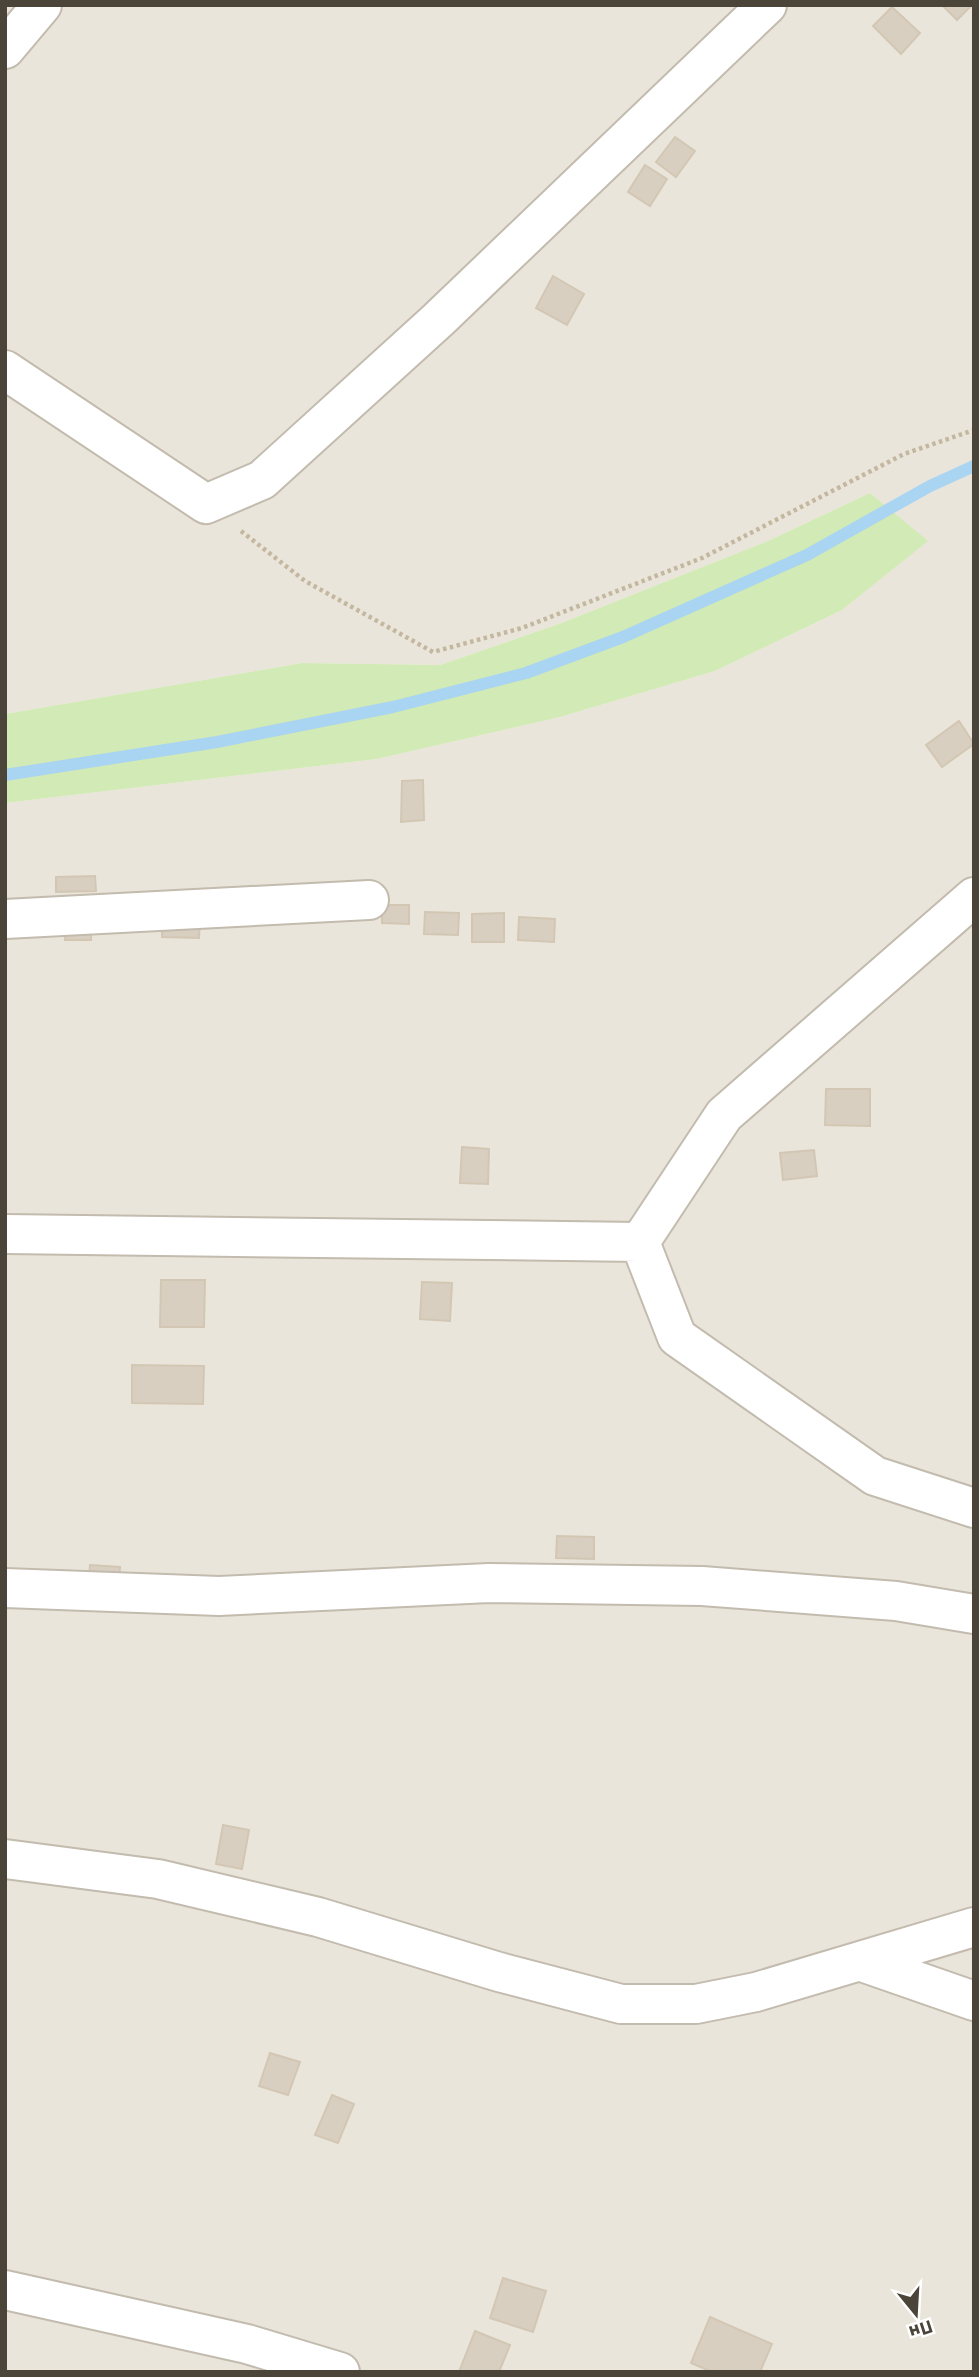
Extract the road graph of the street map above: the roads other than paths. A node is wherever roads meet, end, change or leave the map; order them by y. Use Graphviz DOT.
graph roads {
  1 [pos="42,5"];
  2 [pos="767,5"];
  3 [pos="5,49"];
  4 [pos="5,370"];
  5 [pos="974,897"];
  6 [pos="369,900"];
  7 [pos="5,919"];
  8 [pos="5,1234"];
  9 [pos="640,1242"];
  10 [pos="974,1508"];
  11 [pos="5,1588"];
  12 [pos="974,1614"];
  13 [pos="5,1858"];
  14 [pos="974,1927"];
  15 [pos="862,1962"];
  16 [pos="974,2001"];
  17 [pos="5,2290"];
  18 [pos="340,2372"];
  1 -- 3 [label="street"];
  2 -- 4 [label="street"];
  5 -- 9 [label="street"];
  6 -- 7 [label="street"];
  8 -- 9 [label="street"];
  9 -- 10 [label="street"];
  11 -- 12 [label="street"];
  13 -- 15 [label="street"];
  14 -- 15 [label="street"];
  15 -- 16 [label="street"];
  17 -- 18 [label="street"];
}
